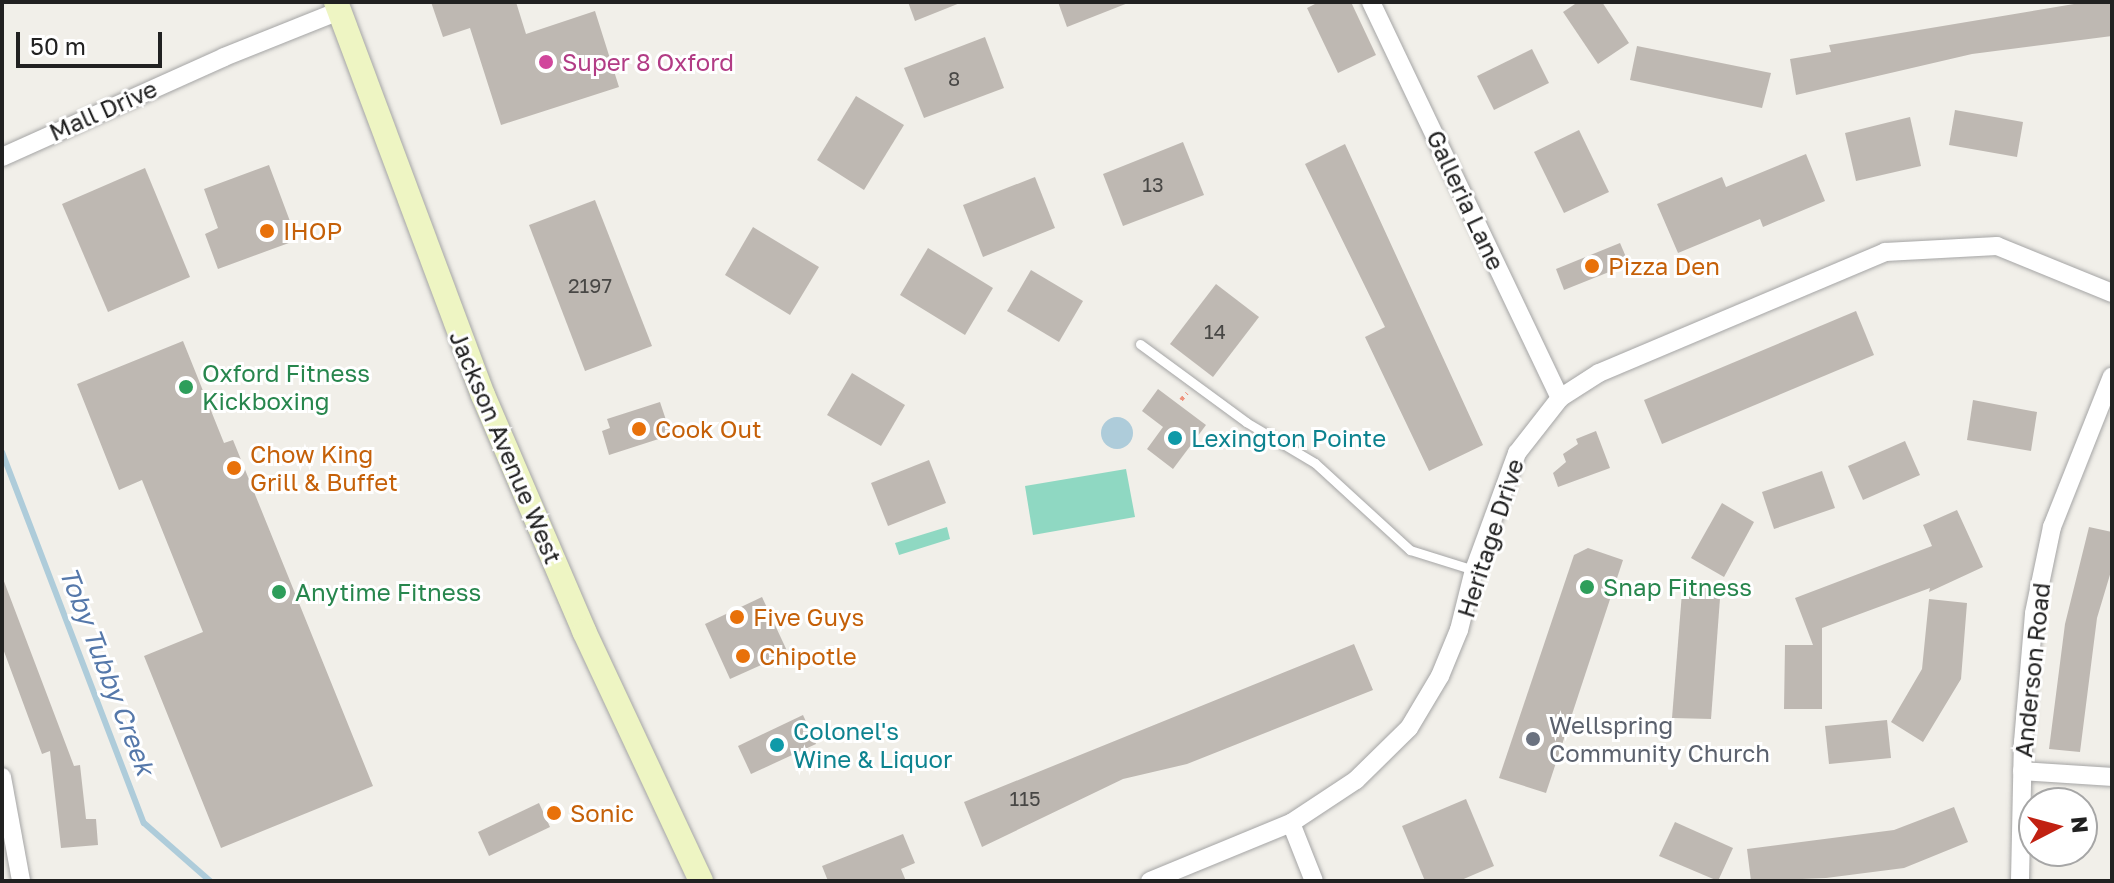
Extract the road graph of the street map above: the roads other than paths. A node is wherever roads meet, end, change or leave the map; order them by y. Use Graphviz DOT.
graph roads {
  1 [pos="1371,2"];
  2 [pos="338,7"];
  3 [pos="2,157"];
  4 [pos="2112,293"];
  5 [pos="1140,344"];
  6 [pos="2112,376"];
  7 [pos="1560,398"];
  8 [pos="1474,570"];
  9 [pos="2022,771"];
  10 [pos="2111,772"];
  11 [pos="2,777"];
  12 [pos="1291,823"];
  13 [pos="694,879"];
  14 [pos="21,881"];
  15 [pos="1150,881"];
  16 [pos="1314,881"];
  17 [pos="2020,881"];
  1 -- 7 [label="street, Galleria Lane"];
  2 -- 3 [label="street, Mall Drive"];
  2 -- 13 [label="main road, Jackson Avenue West"];
  4 -- 7 [label="street, Heritage Drive"];
  5 -- 8 [label="lane"];
  6 -- 9 [label="street, Anderson Road"];
  7 -- 8 [label="street, Heritage Drive"];
  8 -- 12 [label="street, Heritage Drive"];
  9 -- 10 [label="street"];
  9 -- 17 [label="street, Anderson Road"];
  11 -- 14 [label="street"];
  12 -- 15 [label="street, Heritage Drive"];
  12 -- 16 [label="street"];
}
